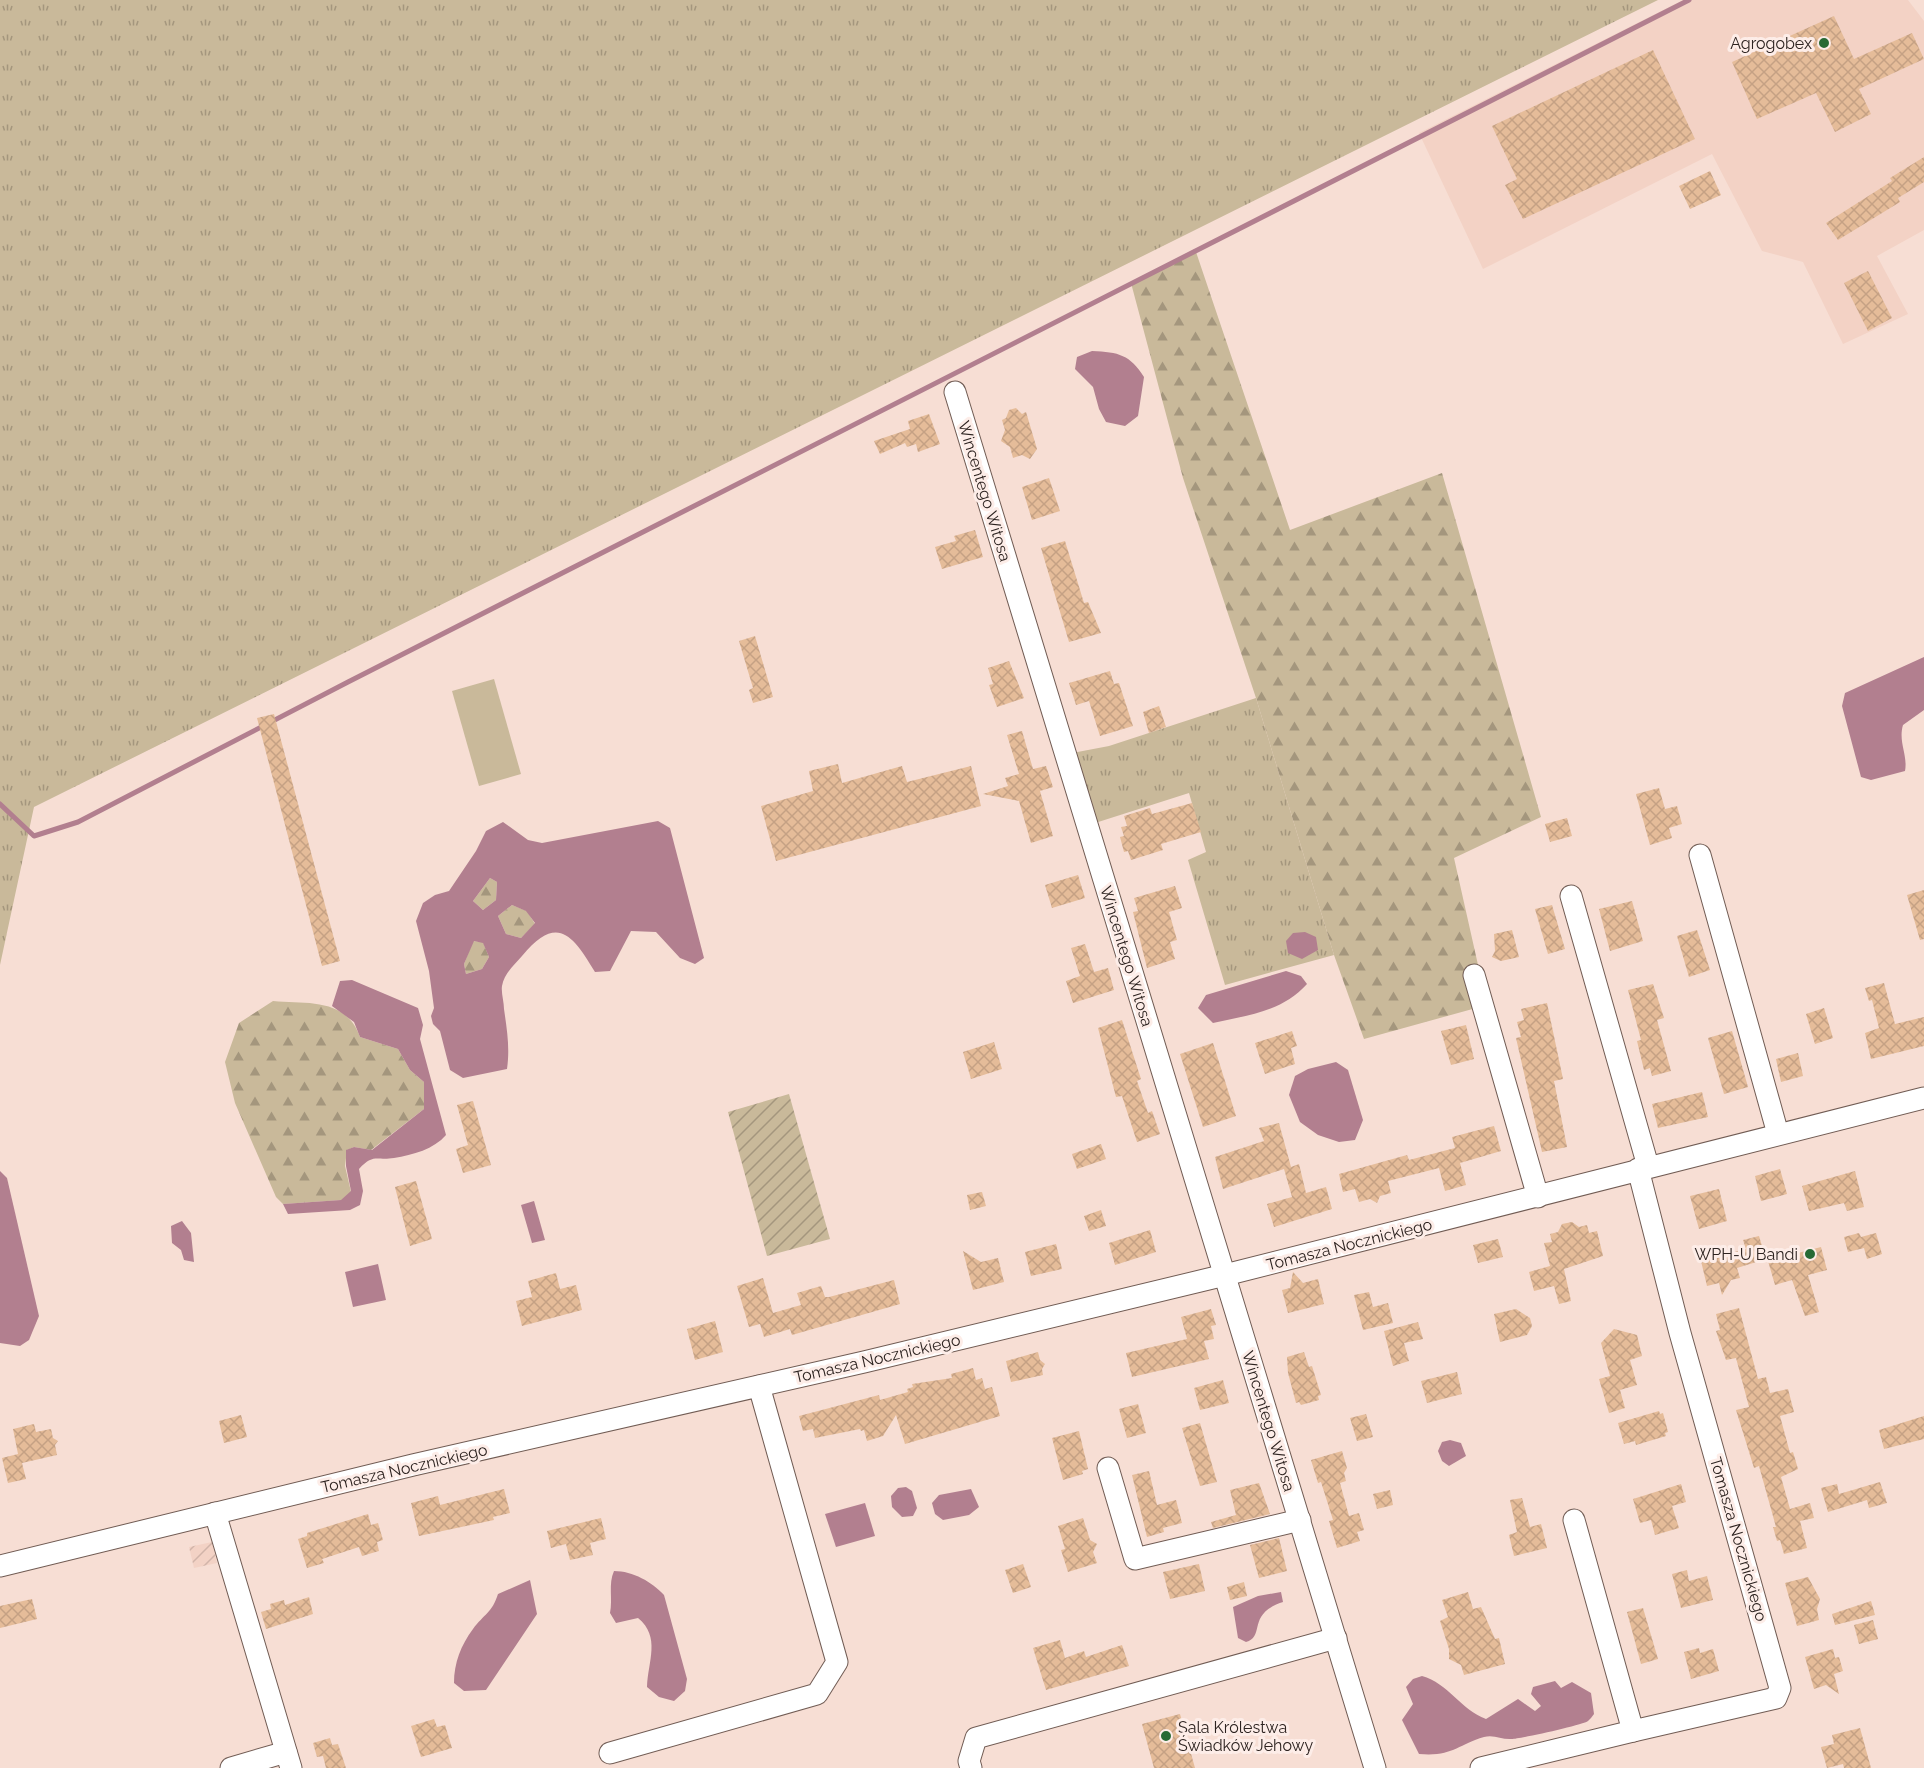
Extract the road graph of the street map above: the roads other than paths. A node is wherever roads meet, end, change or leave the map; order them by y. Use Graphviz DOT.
graph roads {
  1 [pos="955,392"];
  2 [pos="1700,855"];
  3 [pos="1571,896"];
  4 [pos="1474,975"];
  5 [pos="1924,1098"];
  6 [pos="1778,1134"];
  7 [pos="1643,1168"];
  8 [pos="1538,1197"];
  9 [pos="1225,1275"];
  10 [pos="759,1386"];
  11 [pos="1108,1468"];
  12 [pos="215,1513"];
  13 [pos="1300,1520"];
  14 [pos="1574,1520"];
  15 [pos="0,1566"];
  16 [pos="1335,1638"];
  17 [pos="1633,1731"];
  18 [pos="610,1753"];
  19 [pos="288,1760"];
  20 [pos="231,1768"];
  21 [pos="971,1768"];
  22 [pos="1375,1768"];
  23 [pos="1481,1768"];
  1 -- 9 [label="street, Wincentego Witosa"];
  2 -- 6 [label="street"];
  3 -- 7 [label="street, Tomasza Nocznickiego"];
  4 -- 8 [label="street"];
  5 -- 6 [label="street, Tomasza Nocznickiego"];
  6 -- 7 [label="street, Tomasza Nocznickiego"];
  7 -- 8 [label="street, Tomasza Nocznickiego"];
  7 -- 17 [label="street, Tomasza Nocznickiego"];
  8 -- 9 [label="street, Tomasza Nocznickiego"];
  9 -- 10 [label="street, Tomasza Nocznickiego"];
  9 -- 13 [label="street, Wincentego Witosa"];
  10 -- 12 [label="street, Tomasza Nocznickiego"];
  10 -- 18 [label="street"];
  11 -- 13 [label="street"];
  12 -- 15 [label="street, Tomasza Nocznickiego"];
  12 -- 19 [label="street"];
  13 -- 16 [label="street, Wincentego Witosa"];
  14 -- 17 [label="street"];
  16 -- 21 [label="street"];
  16 -- 22 [label="street, Wincentego Witosa"];
  17 -- 23 [label="street, Tomasza Nocznickiego"];
  19 -- 20 [label="street"];
}
